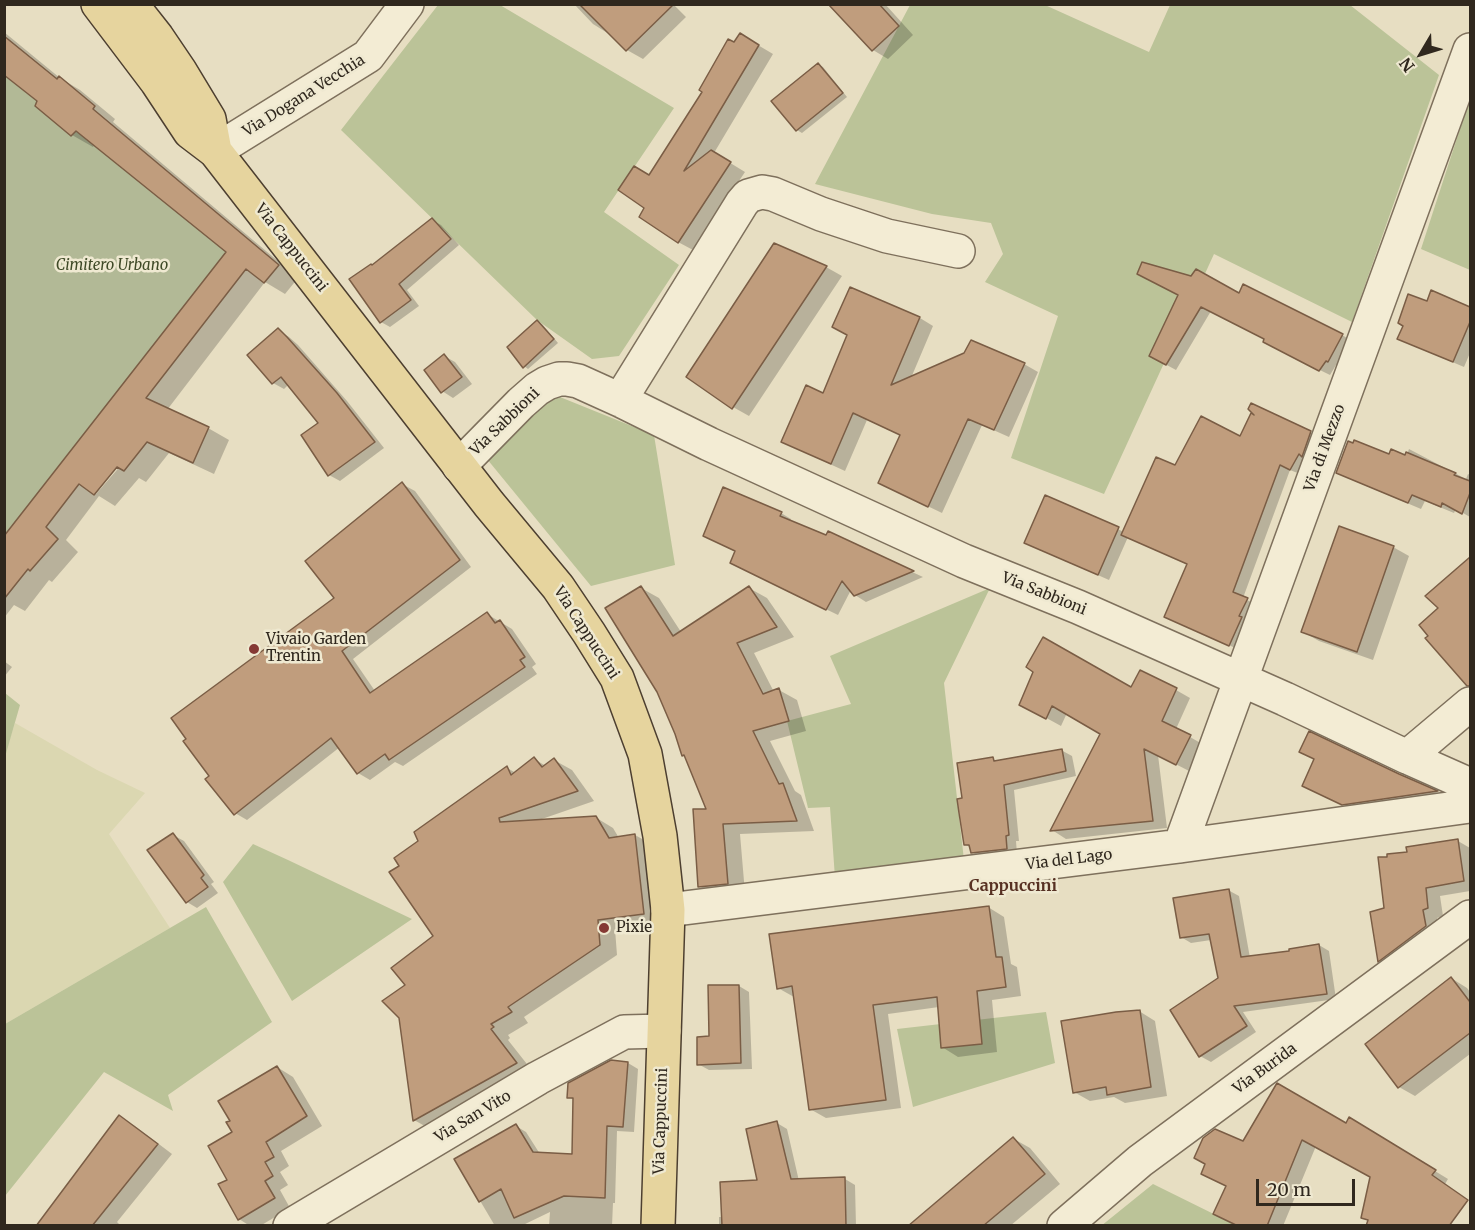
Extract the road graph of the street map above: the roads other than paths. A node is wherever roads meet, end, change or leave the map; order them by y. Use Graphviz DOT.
graph roads {
  1 [pos="98,4"];
  2 [pos="131,4"];
  3 [pos="407,4"];
  4 [pos="1470,50"];
  5 [pos="215,151"];
  6 [pos="958,251"];
  7 [pos="620,400"];
  8 [pos="459,466"];
  9 [pos="1241,679"];
  10 [pos="1470,704"];
  11 [pos="1407,757"];
  12 [pos="1470,785"];
  13 [pos="1470,806"];
  14 [pos="1180,846"];
  15 [pos="668,910"];
  16 [pos="1470,917"];
  17 [pos="664,1031"];
  18 [pos="290,1226"];
  19 [pos="658,1226"];
  20 [pos="1064,1226"];
  1 -- 5 [label="main road, Via Cappuccini"];
  2 -- 5 [label="main road, Via Cappuccini"];
  3 -- 5 [label="street, Via Dogana Vecchia"];
  4 -- 9 [label="street, Via di Mezzo"];
  5 -- 8 [label="main road, Via Cappuccini"];
  6 -- 7 [label="street"];
  7 -- 8 [label="street, Via Sabbioni"];
  7 -- 9 [label="street, Via Sabbioni"];
  8 -- 15 [label="main road, Via Cappuccini"];
  9 -- 11 [label="street, Via Sabbioni"];
  9 -- 14 [label="street, Via di Mezzo"];
  10 -- 11 [label="street"];
  11 -- 12 [label="street, Via Sabbioni"];
  13 -- 14 [label="street, Via del Lago"];
  14 -- 15 [label="street, Via del Lago"];
  15 -- 17 [label="main road, Via Cappuccini"];
  16 -- 20 [label="street, Via Burida"];
  17 -- 18 [label="street, Via San Vito"];
  17 -- 19 [label="main road, Via Cappuccini"];
}
